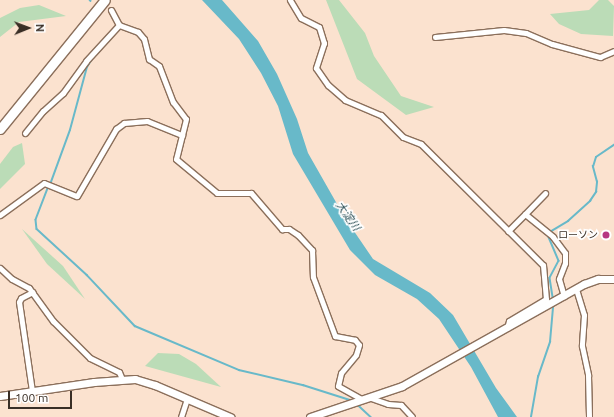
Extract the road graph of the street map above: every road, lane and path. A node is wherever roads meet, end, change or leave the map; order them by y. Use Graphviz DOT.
graph roads {
  1 [pos="105,0"];
  2 [pos="290,0"];
  3 [pos="111,10"];
  4 [pos="119,25"];
  5 [pos="435,38"];
  6 [pos="614,51"];
  7 [pos="14,111"];
  8 [pos="0,128"];
  9 [pos="0,133"];
  10 [pos="25,133"];
  11 [pos="182,136"];
  12 [pos="545,193"];
  13 [pos="526,214"];
  14 [pos="0,215"];
  15 [pos="508,231"];
  16 [pos="0,268"];
  17 [pos="614,279"];
  18 [pos="576,289"];
  19 [pos="33,292"];
  20 [pos="563,297"];
  21 [pos="507,329"];
  22 [pos="122,379"];
  23 [pos="32,391"];
  24 [pos="0,396"];
  25 [pos="187,398"];
  26 [pos="358,400"];
  27 [pos="321,415"];
  28 [pos="181,417"];
  29 [pos="230,417"];
  30 [pos="310,417"];
  31 [pos="412,417"];
  32 [pos="589,417"];
  1 -- 7 [label="highway"];
  2 -- 15 [label="street"];
  3 -- 4 [label="street"];
  4 -- 10 [label="street"];
  4 -- 11 [label="street"];
  5 -- 6 [label="street"];
  7 -- 8 [label="highway"];
  7 -- 9 [label="highway"];
  11 -- 14 [label="street"];
  11 -- 26 [label="street"];
  12 -- 13 [label="street"];
  13 -- 15 [label="street"];
  13 -- 20 [label="street"];
  15 -- 21 [label="street"];
  16 -- 19 [label="street"];
  17 -- 18 [label="street"];
  18 -- 20 [label="street"];
  18 -- 32 [label="street"];
  19 -- 22 [label="street"];
  19 -- 23 [label="street"];
  20 -- 21 [label="street"];
  21 -- 26 [label="street"];
  22 -- 23 [label="street"];
  22 -- 25 [label="street"];
  23 -- 24 [label="street"];
  25 -- 28 [label="street"];
  25 -- 29 [label="street"];
  26 -- 27 [label="street"];
  26 -- 31 [label="street"];
  27 -- 30 [label="street"];
}
